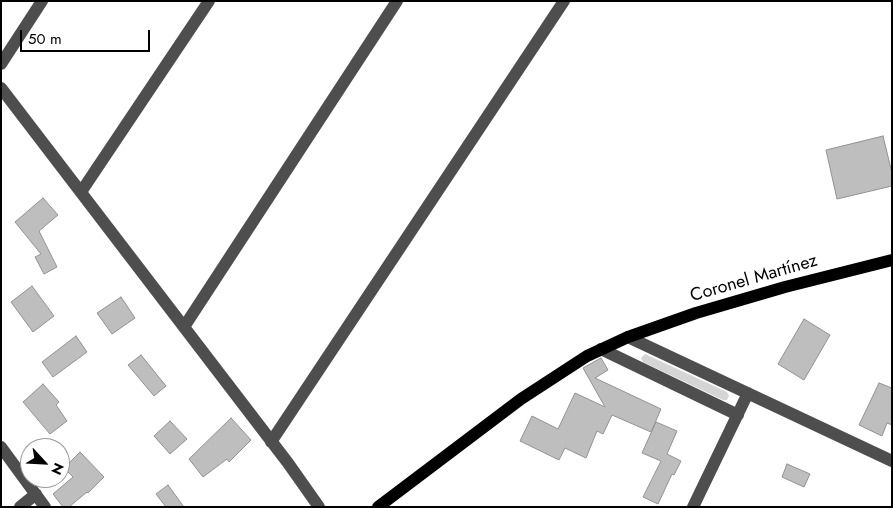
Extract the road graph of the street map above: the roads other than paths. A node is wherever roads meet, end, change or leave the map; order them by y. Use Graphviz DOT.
graph roads {
  1 [pos="42,1"];
  2 [pos="210,1"];
  3 [pos="398,1"];
  4 [pos="564,1"];
  5 [pos="1,64"];
  6 [pos="1,88"];
  7 [pos="81,192"];
  8 [pos="892,260"];
  9 [pos="184,327"];
  10 [pos="628,337"];
  11 [pos="601,349"];
  12 [pos="748,393"];
  13 [pos="738,415"];
  14 [pos="271,442"];
  15 [pos="1,447"];
  16 [pos="892,460"];
  17 [pos="36,494"];
  18 [pos="20,507"];
  19 [pos="45,507"];
  20 [pos="319,507"];
  21 [pos="378,507"];
  22 [pos="693,507"];
  1 -- 5 [label="street"];
  2 -- 7 [label="street"];
  3 -- 9 [label="street"];
  4 -- 14 [label="street"];
  6 -- 7 [label="street"];
  7 -- 9 [label="street"];
  8 -- 10 [label="main road, Coronel Martínez"];
  9 -- 14 [label="street"];
  10 -- 11 [label="main road, Coronel Martínez"];
  10 -- 12 [label="street"];
  11 -- 13 [label="street"];
  11 -- 21 [label="main road, Coronel Martínez"];
  12 -- 13 [label="street"];
  12 -- 16 [label="street"];
  13 -- 22 [label="street"];
  14 -- 20 [label="street"];
  15 -- 17 [label="street"];
  17 -- 18 [label="street"];
  17 -- 19 [label="street"];
}
